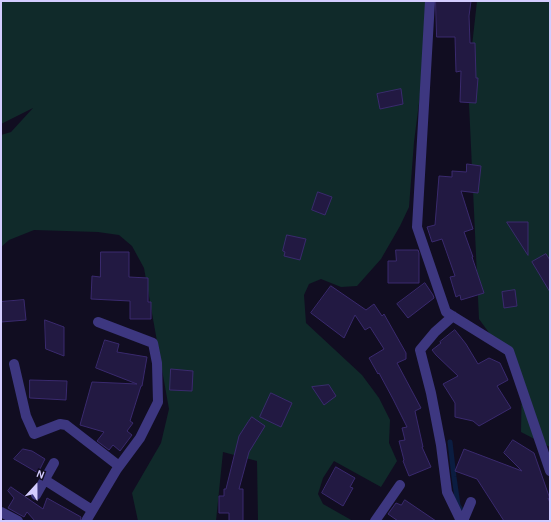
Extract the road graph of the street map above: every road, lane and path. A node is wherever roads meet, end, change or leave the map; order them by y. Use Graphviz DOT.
graph roads {
  1 [pos="430,1"];
  2 [pos="453,316"];
  3 [pos="98,322"];
  4 [pos="14,364"];
  5 [pos="54,463"];
  6 [pos="119,466"];
  7 [pos="550,471"];
  8 [pos="45,480"];
  9 [pos="400,485"];
  10 [pos="36,495"];
  11 [pos="471,502"];
  12 [pos="92,510"];
  13 [pos="1,512"];
  14 [pos="461,520"];
  15 [pos="18,521"];
  16 [pos="86,521"];
  17 [pos="375,521"];
  1 -- 2 [label="street"];
  2 -- 7 [label="street"];
  2 -- 14 [label="street"];
  3 -- 6 [label="street"];
  4 -- 6 [label="street"];
  5 -- 8 [label="street"];
  6 -- 12 [label="street"];
  8 -- 10 [label="street"];
  8 -- 12 [label="street"];
  9 -- 17 [label="street"];
  11 -- 14 [label="street"];
  12 -- 16 [label="street"];
  13 -- 15 [label="street"];
}
